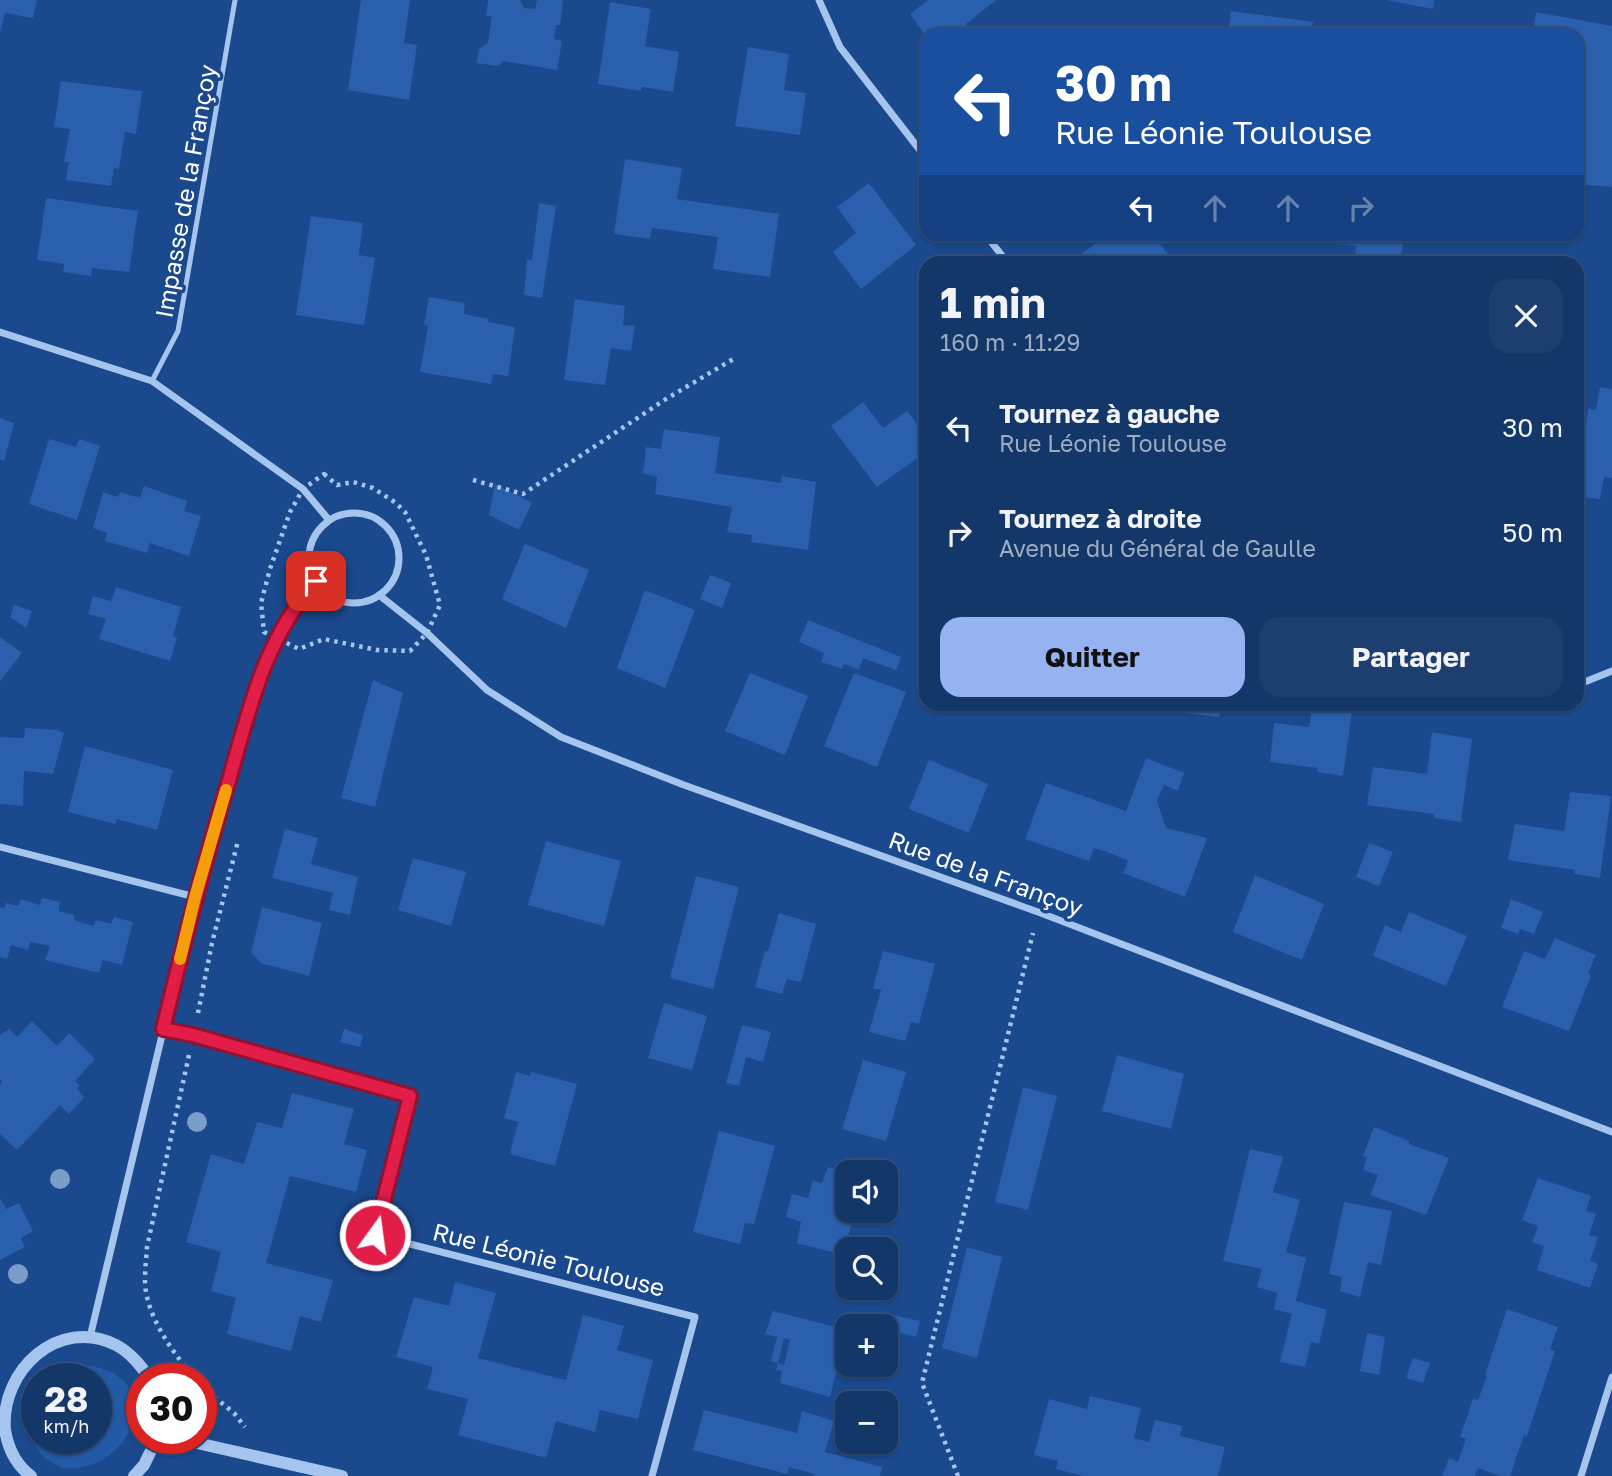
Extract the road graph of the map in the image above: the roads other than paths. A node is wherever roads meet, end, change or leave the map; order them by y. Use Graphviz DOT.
graph roads {
  1 [pos="235,0"];
  2 [pos="819,0"];
  3 [pos="919,149"];
  4 [pos="991,242"];
  5 [pos="1002,256"];
  6 [pos="0,332"];
  7 [pos="152,381"];
  8 [pos="329,520"];
  9 [pos="316,581"];
  10 [pos="379,595"];
  11 [pos="1612,671"];
  12 [pos="1584,682"];
  13 [pos="0,848"];
  14 [pos="195,897"];
  15 [pos="163,1029"];
  16 [pos="1612,1132"];
  17 [pos="90,1337"];
  18 [pos="139,1363"];
  19 [pos="1612,1377"];
  20 [pos="1,1418"];
  21 [pos="217,1448"];
  22 [pos="149,1454"];
  23 [pos="31,1476"];
  24 [pos="134,1476"];
  25 [pos="342,1476"];
  26 [pos="652,1476"];
  27 [pos="1581,1476"];
  1 -- 7 [label="lane, Impasse de la Françoy"];
  2 -- 3 [label="street"];
  4 -- 5 [label="street"];
  6 -- 7 [label="street"];
  7 -- 8 [label="street"];
  8 -- 9 [label="street"];
  8 -- 10 [label="street"];
  9 -- 10 [label="street"];
  9 -- 14 [label="street"];
  10 -- 16 [label="street, Rue de la Françoy"];
  11 -- 12 [label="street"];
  13 -- 14 [label="street"];
  14 -- 15 [label="street"];
  15 -- 17 [label="street"];
  15 -- 26 [label="street, Rue Léonie Toulouse"];
  17 -- 18 [label="street"];
  17 -- 20 [label="street"];
  19 -- 27 [label="street"];
  20 -- 23 [label="street"];
  21 -- 25 [label="street"];
  22 -- 24 [label="street"];
}
